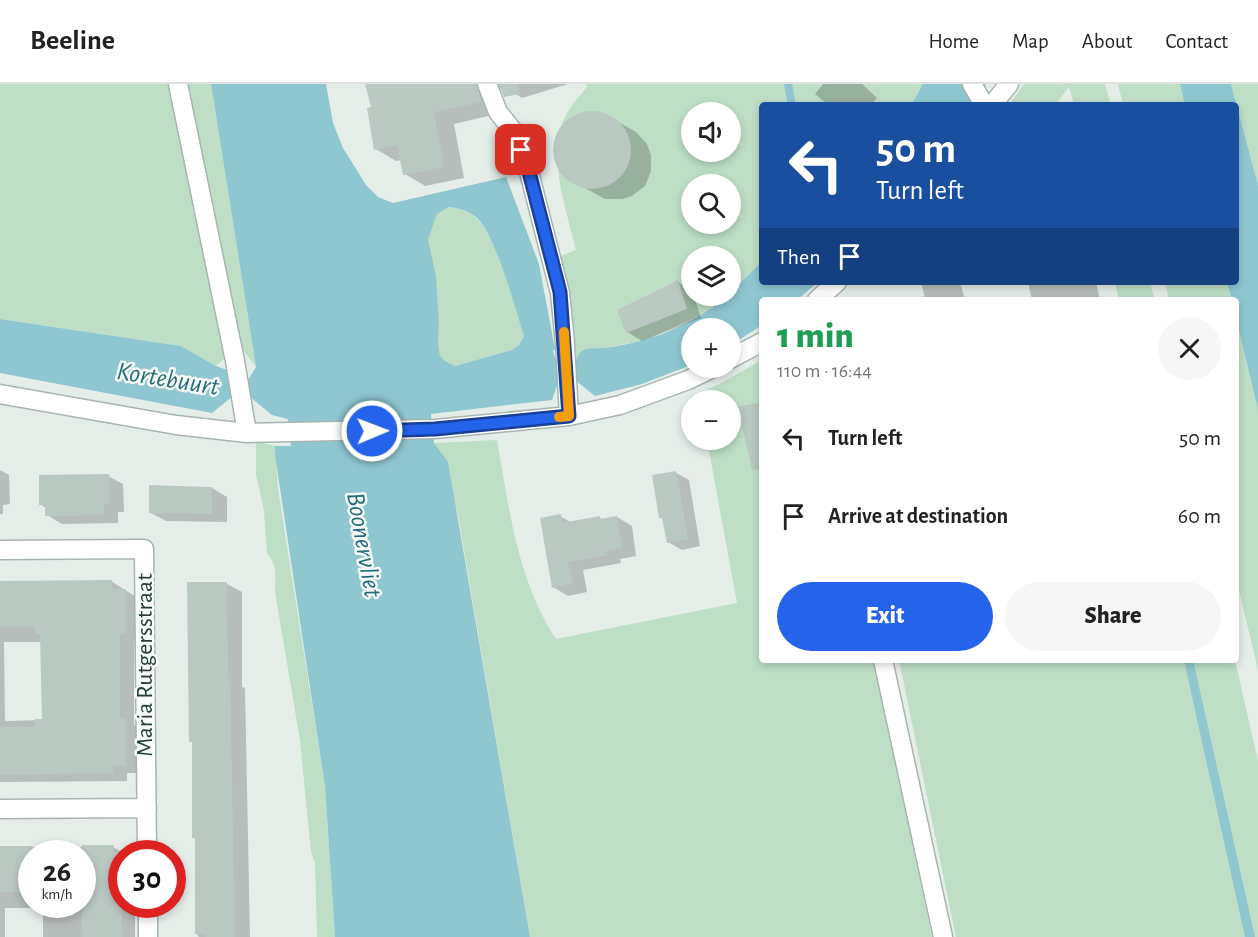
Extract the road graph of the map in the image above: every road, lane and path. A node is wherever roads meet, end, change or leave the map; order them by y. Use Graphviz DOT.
graph roads {
  1 [pos="178,84"];
  2 [pos="487,84"];
  3 [pos="1009,84"];
  4 [pos="982,98"];
  5 [pos="834,285"];
  6 [pos="820,297"];
  7 [pos="759,344"];
  8 [pos="741,353"];
  9 [pos="692,378"];
  10 [pos="0,394"];
  11 [pos="569,416"];
  12 [pos="247,433"];
  13 [pos="0,550"];
  14 [pos="884,663"];
  15 [pos="147,808"];
  16 [pos="0,809"];
  17 [pos="147,840"];
  18 [pos="148,918"];
  19 [pos="148,937"];
  20 [pos="943,937"];
  1 -- 12 [label="street"];
  2 -- 11 [label="street"];
  3 -- 4 [label="street"];
  5 -- 6 [label="street"];
  7 -- 8 [label="street"];
  9 -- 11 [label="street"];
  10 -- 12 [label="street"];
  11 -- 12 [label="street"];
  13 -- 15 [label="street, Maria Rutgersstraat"];
  14 -- 20 [label="street"];
  15 -- 16 [label="street"];
  15 -- 17 [label="street, Maria Rutgersstraat"];
  18 -- 19 [label="street"];
}
